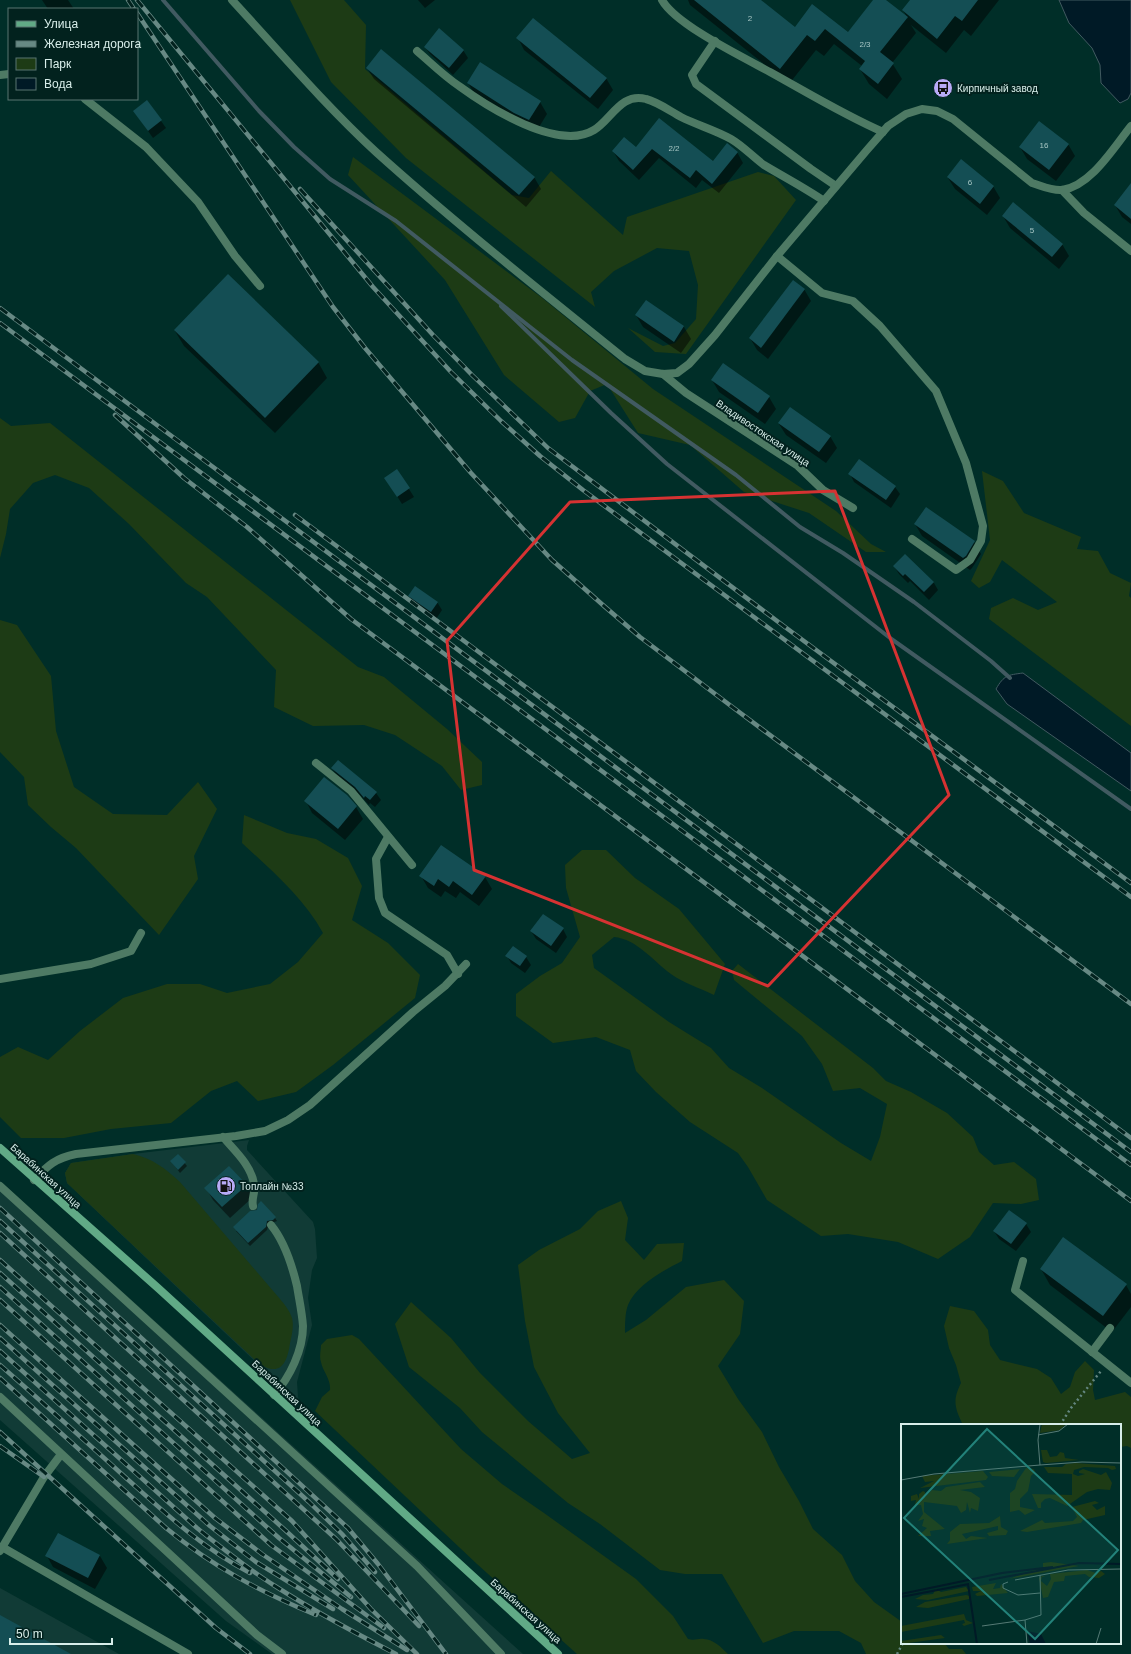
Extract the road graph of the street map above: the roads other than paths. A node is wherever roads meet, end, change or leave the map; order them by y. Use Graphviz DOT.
graph roads {
  1 [pos="232,0"];
  2 [pos="662,0"];
  3 [pos="715,41"];
  4 [pos="417,51"];
  5 [pos="86,100"];
  6 [pos="1131,126"];
  7 [pos="883,132"];
  8 [pos="836,186"];
  9 [pos="1062,190"];
  10 [pos="824,201"];
  11 [pos="1131,251"];
  12 [pos="778,256"];
  13 [pos="260,286"];
  14 [pos="663,374"];
  15 [pos="853,508"];
  16 [pos="912,539"];
  17 [pos="316,763"];
  18 [pos="388,837"];
  19 [pos="412,865"];
  20 [pos="141,933"];
  21 [pos="466,964"];
  22 [pos="458,974"];
  23 [pos="0,978"];
  24 [pos="223,1137"];
  25 [pos="0,1148"];
  26 [pos="34,1180"];
  27 [pos="0,1186"];
  28 [pos="254,1206"];
  29 [pos="271,1225"];
  30 [pos="1023,1261"];
  31 [pos="1110,1328"];
  32 [pos="1092,1352"];
  33 [pos="1131,1383"];
  34 [pos="274,1395"];
  35 [pos="0,1398"];
  36 [pos="59,1457"];
  37 [pos="1,1549"];
  38 [pos="188,1654"];
  39 [pos="282,1654"];
  40 [pos="501,1654"];
  41 [pos="558,1654"];
  1 -- 14 [label="street"];
  2 -- 3 [label="street"];
  3 -- 7 [label="street"];
  3 -- 8 [label="street"];
  4 -- 10 [label="street"];
  5 -- 13 [label="street"];
  6 -- 9 [label="street"];
  7 -- 8 [label="street"];
  7 -- 9 [label="street"];
  8 -- 10 [label="street"];
  9 -- 11 [label="street"];
  10 -- 12 [label="street"];
  12 -- 14 [label="street"];
  12 -- 16 [label="street"];
  14 -- 15 [label="street, Владивостокская улица"];
  17 -- 18 [label="street"];
  18 -- 19 [label="street"];
  18 -- 22 [label="street"];
  20 -- 23 [label="street"];
  21 -- 22 [label="street"];
  22 -- 24 [label="street"];
  24 -- 26 [label="street"];
  24 -- 28 [label="street"];
  25 -- 26 [label="main road, Барабинская улица"];
  26 -- 34 [label="main road, Барабинская улица"];
  27 -- 40 [label="street"];
  29 -- 34 [label="street"];
  30 -- 32 [label="street"];
  31 -- 32 [label="street"];
  32 -- 33 [label="street"];
  34 -- 41 [label="main road, Барабинская улица"];
  35 -- 39 [label="street"];
  36 -- 37 [label="street"];
  37 -- 38 [label="street"];
}
